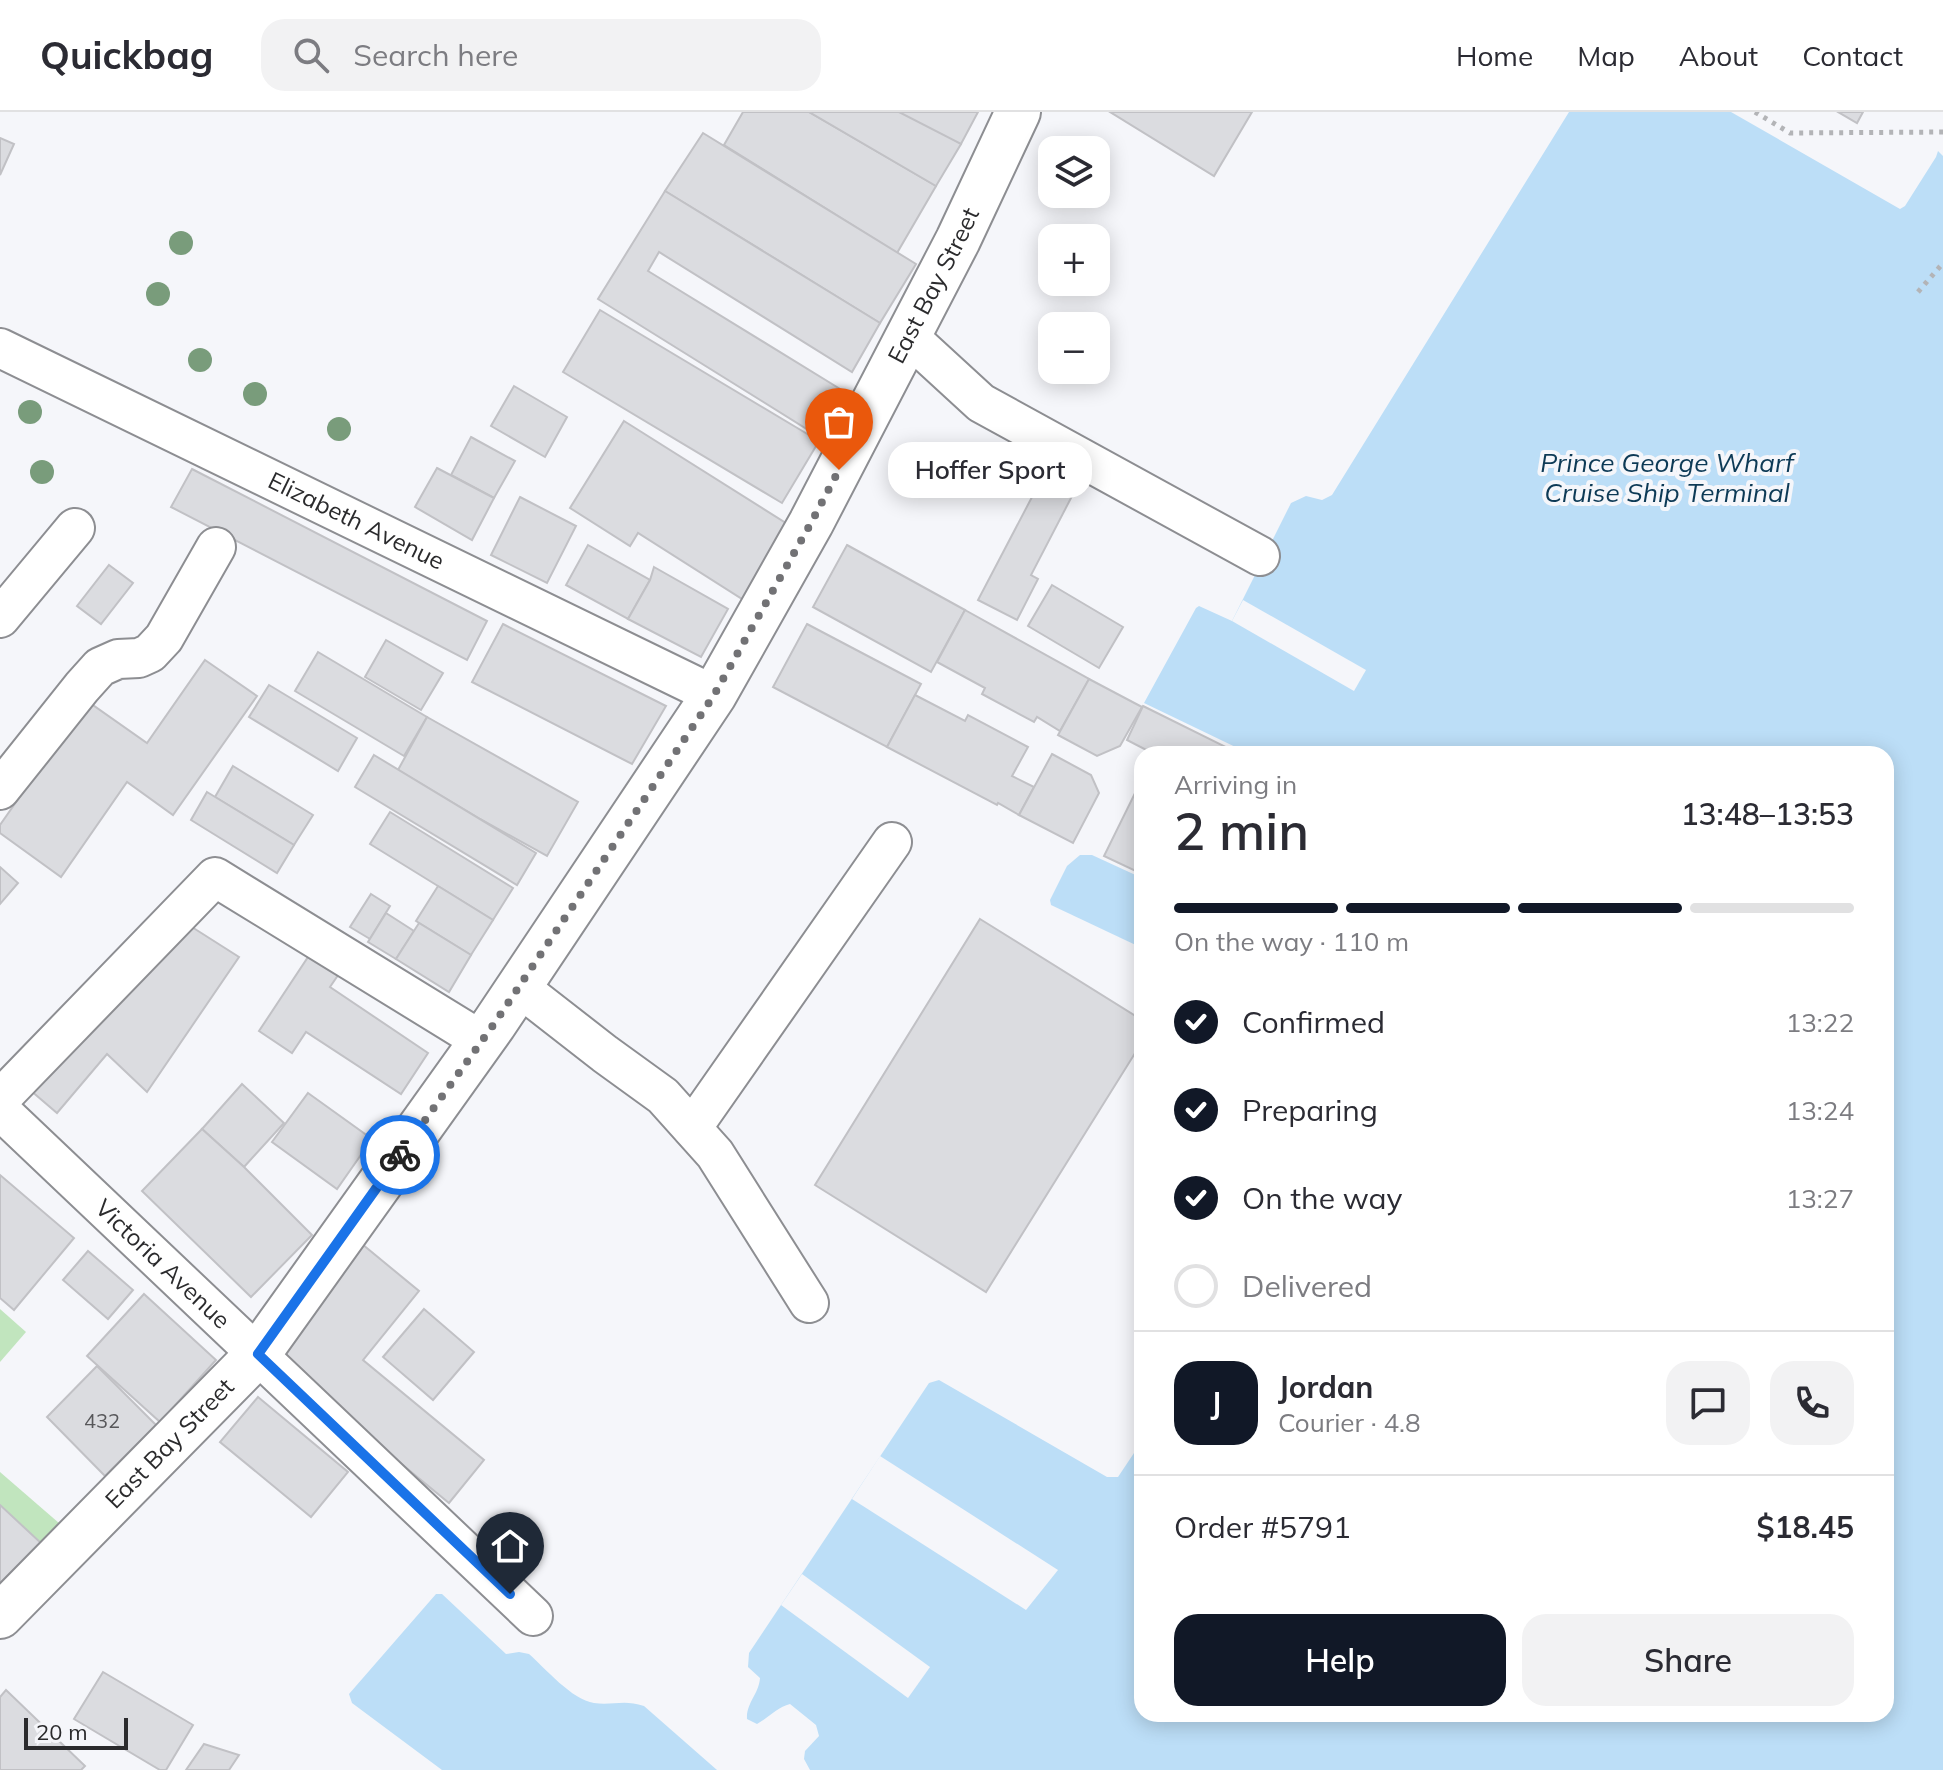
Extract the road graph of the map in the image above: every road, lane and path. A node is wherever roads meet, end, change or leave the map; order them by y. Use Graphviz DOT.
graph roads {
  1 [pos="1018,112"];
  2 [pos="1755,112"];
  3 [pos="1943,132"];
  4 [pos="1943,263"];
  5 [pos="1918,292"];
  6 [pos="908,336"];
  7 [pos="0,348"];
  8 [pos="75,528"];
  9 [pos="216,547"];
  10 [pos="1260,556"];
  11 [pos="0,618"];
  12 [pos="714,695"];
  13 [pos="0,790"];
  14 [pos="892,842"];
  15 [pos="519,987"];
  16 [pos="482,1041"];
  17 [pos="0,1099"];
  18 [pos="0,1110"];
  19 [pos="692,1128"];
  20 [pos="809,1303"];
  21 [pos="258,1354"];
  22 [pos="0,1616"];
  23 [pos="533,1616"];
  1 -- 6 [label="highway, East Bay Street"];
  2 -- 3 [label="path"];
  4 -- 5 [label="path"];
  6 -- 10 [label="street"];
  6 -- 12 [label="highway, East Bay Street"];
  7 -- 12 [label="street, Elizabeth Avenue"];
  8 -- 11 [label="street"];
  9 -- 13 [label="street"];
  12 -- 15 [label="highway, East Bay Street"];
  14 -- 19 [label="street"];
  15 -- 16 [label="highway, East Bay Street"];
  15 -- 19 [label="street"];
  16 -- 17 [label="street"];
  16 -- 21 [label="highway, East Bay Street"];
  18 -- 21 [label="street, Victoria Avenue"];
  19 -- 20 [label="street"];
  21 -- 22 [label="highway, East Bay Street"];
  21 -- 23 [label="street, Victoria Avenue"];
}
